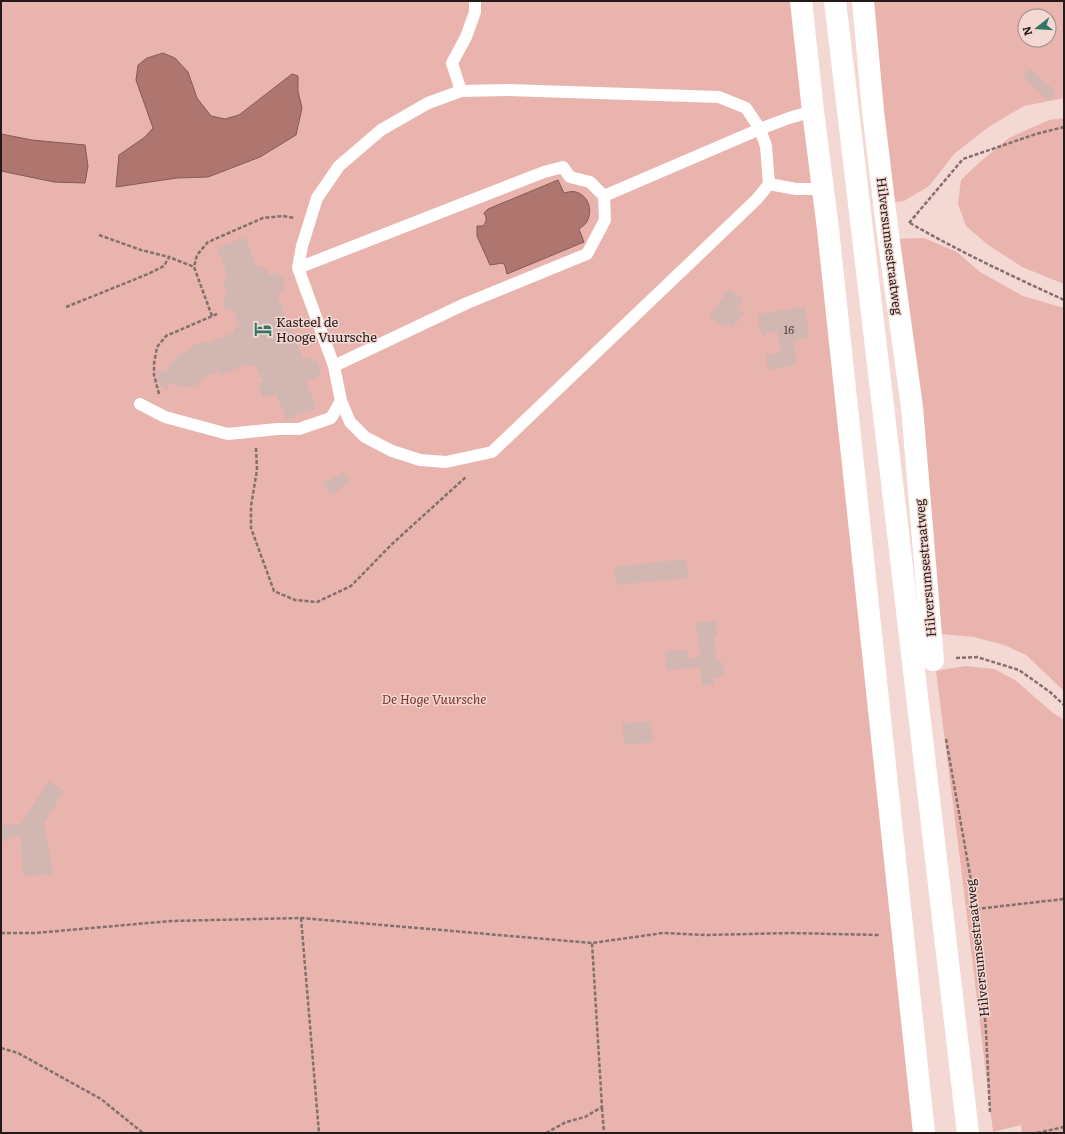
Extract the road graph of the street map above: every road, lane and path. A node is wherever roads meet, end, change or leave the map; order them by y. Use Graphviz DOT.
graph roads {
  1 [pos="475,1"];
  2 [pos="801,1"];
  3 [pos="835,1"];
  4 [pos="863,1"];
  5 [pos="461,91"];
  6 [pos="813,111"];
  7 [pos="1064,127"];
  8 [pos="760,129"];
  9 [pos="769,184"];
  10 [pos="824,189"];
  11 [pos="604,196"];
  12 [pos="310,222"];
  13 [pos="99,235"];
  14 [pos="169,257"];
  15 [pos="194,266"];
  16 [pos="298,268"];
  17 [pos="1064,300"];
  18 [pos="66,307"];
  19 [pos="217,314"];
  20 [pos="212,316"];
  21 [pos="334,366"];
  22 [pos="341,401"];
  23 [pos="140,404"];
  24 [pos="165,417"];
  25 [pos="255,431"];
  26 [pos="492,452"];
  27 [pos="933,660"];
  28 [pos="1064,705"];
  29 [pos="946,738"];
  30 [pos="1064,899"];
  31 [pos="976,909"];
  32 [pos="301,918"];
  33 [pos="1,933"];
  34 [pos="902,936"];
  35 [pos="592,943"];
  36 [pos="1,1048"];
  37 [pos="602,1108"];
  38 [pos="990,1117"];
  39 [pos="1064,1127"];
  40 [pos="144,1133"];
  41 [pos="320,1133"];
  42 [pos="546,1133"];
  43 [pos="604,1133"];
  44 [pos="924,1133"];
  45 [pos="968,1133"];
  46 [pos="1037,1133"];
  1 -- 5 [label="lane"];
  2 -- 6 [label="street"];
  3 -- 45 [label="street, Hilversumsestraatweg"];
  4 -- 27 [label="street, Hilversumsestraatweg"];
  5 -- 8 [label="lane"];
  5 -- 12 [label="lane"];
  6 -- 8 [label="lane"];
  6 -- 10 [label="street"];
  7 -- 17 [label="path"];
  8 -- 9 [label="lane"];
  8 -- 11 [label="lane"];
  9 -- 10 [label="lane"];
  9 -- 26 [label="lane"];
  10 -- 34 [label="street"];
  11 -- 16 [label="lane"];
  11 -- 21 [label="lane"];
  12 -- 15 [label="path"];
  12 -- 16 [label="lane"];
  13 -- 14 [label="path"];
  14 -- 15 [label="path"];
  14 -- 18 [label="path"];
  15 -- 20 [label="path"];
  16 -- 21 [label="lane"];
  19 -- 20 [label="path"];
  20 -- 24 [label="path"];
  21 -- 22 [label="lane"];
  22 -- 25 [label="lane"];
  22 -- 26 [label="lane"];
  23 -- 24 [label="lane"];
  24 -- 25 [label="lane"];
  25 -- 26 [label="path"];
  27 -- 28 [label="path"];
  29 -- 31 [label="path, Hilversumsestraatweg"];
  30 -- 31 [label="path"];
  31 -- 38 [label="path, Hilversumsestraatweg"];
  32 -- 33 [label="path"];
  32 -- 35 [label="path"];
  32 -- 41 [label="path"];
  34 -- 35 [label="path"];
  34 -- 44 [label="street"];
  35 -- 37 [label="path"];
  36 -- 40 [label="path"];
  37 -- 42 [label="path"];
  37 -- 43 [label="path"];
  39 -- 46 [label="path"];
}
